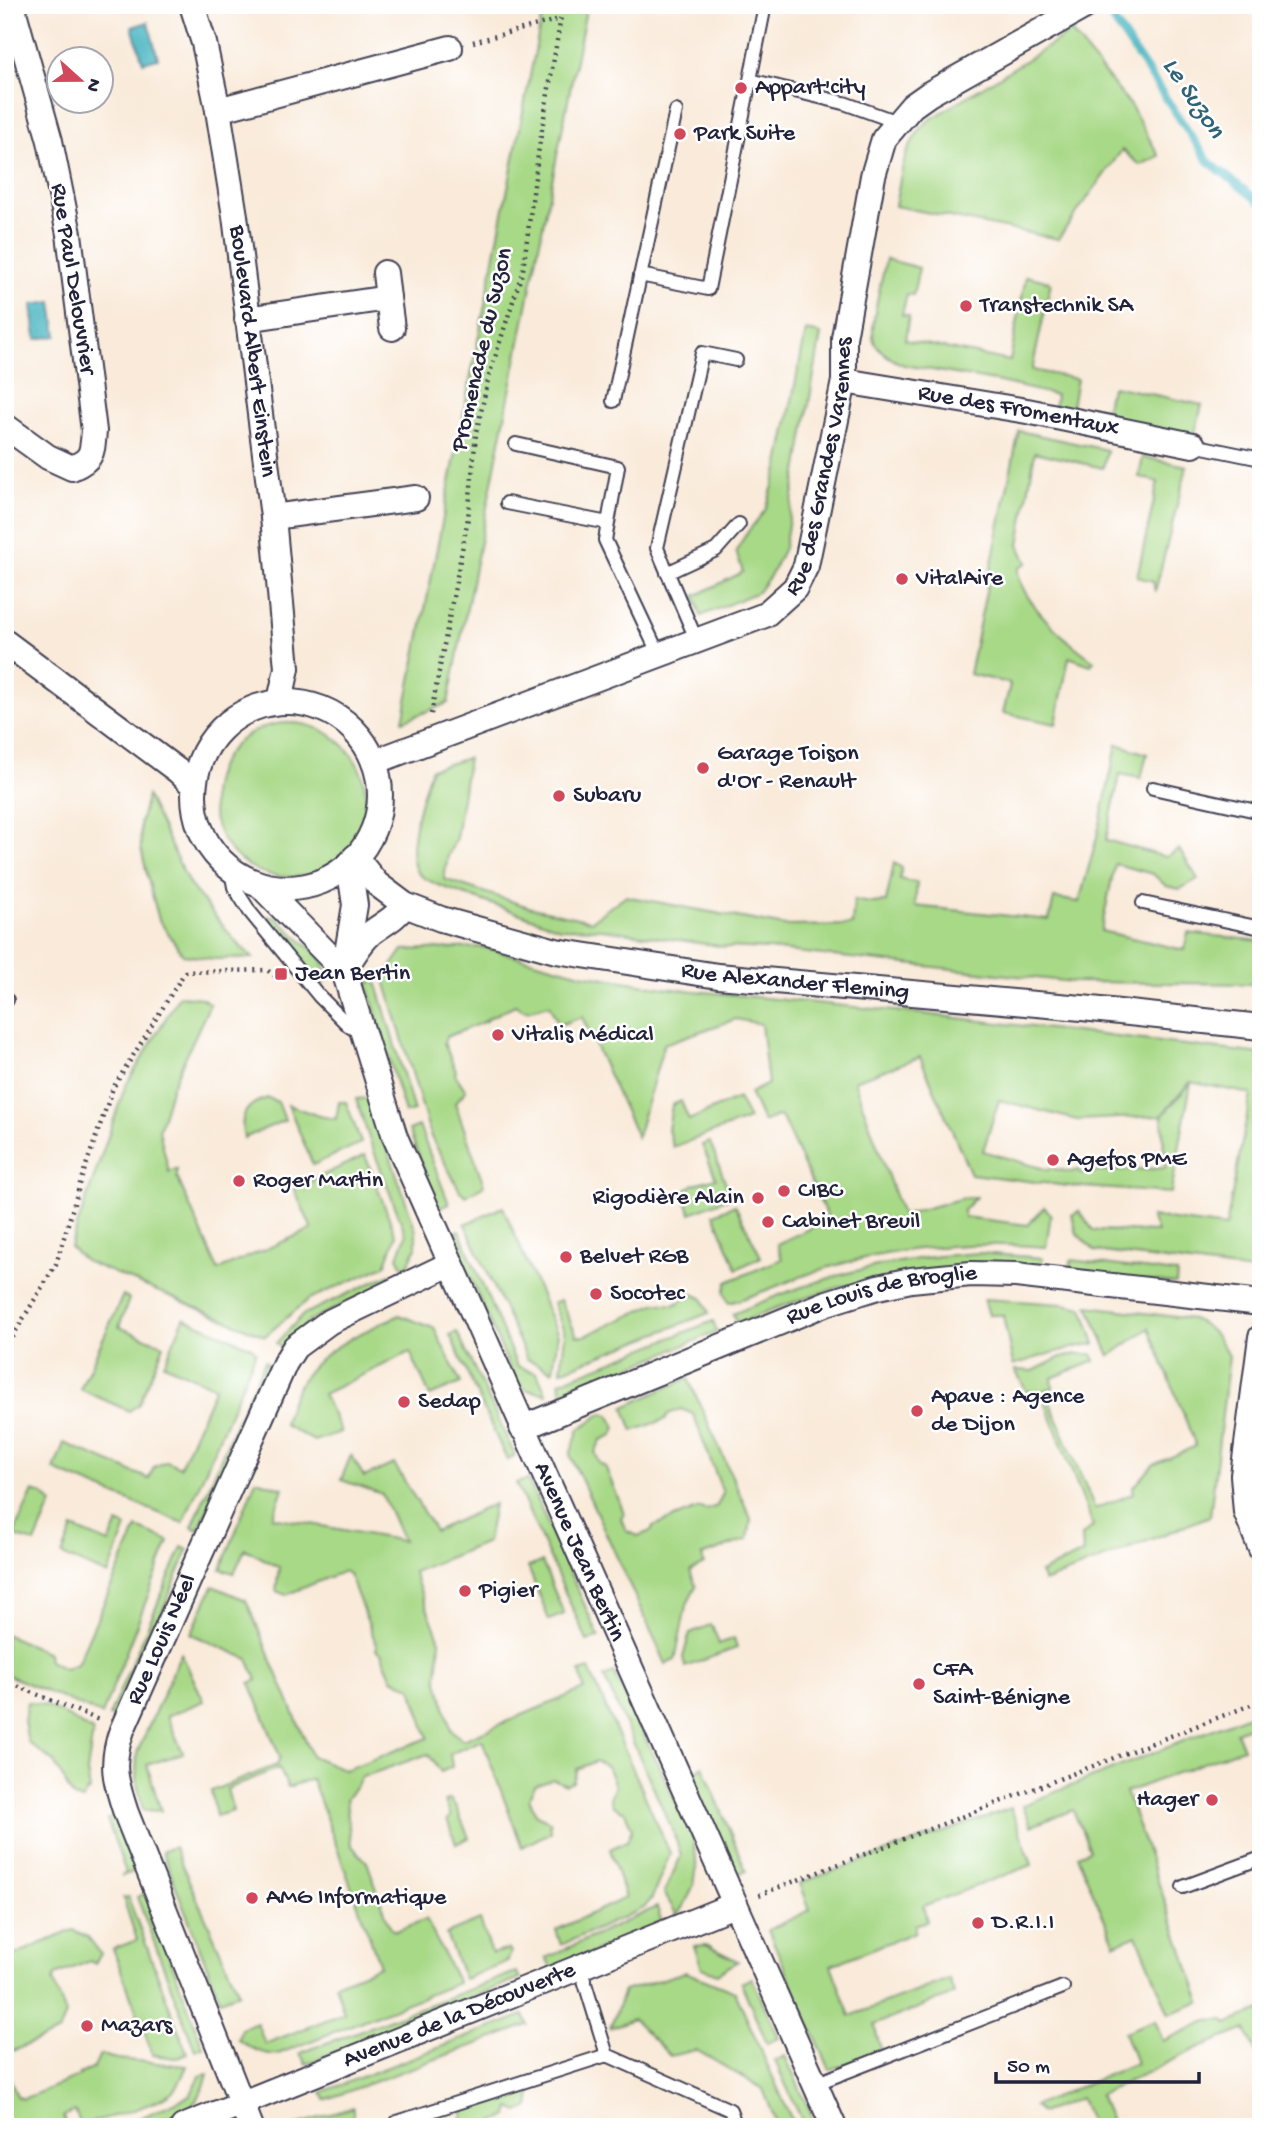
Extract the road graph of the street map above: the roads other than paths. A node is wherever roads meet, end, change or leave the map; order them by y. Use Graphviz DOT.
graph roads {
  1 [pos="12,5"];
  2 [pos="192,5"];
  3 [pos="765,5"];
  4 [pos="1077,11"];
  5 [pos="450,48"];
  6 [pos="750,80"];
  7 [pos="218,110"];
  8 [pos="676,111"];
  9 [pos="897,121"];
  10 [pos="385,273"];
  11 [pos="640,275"];
  12 [pos="388,298"];
  13 [pos="247,319"];
  14 [pos="392,328"];
  15 [pos="736,360"];
  16 [pos="844,381"];
  17 [pos="613,401"];
  18 [pos="5,426"];
  19 [pos="516,444"];
  20 [pos="1193,445"];
  21 [pos="1261,459"];
  22 [pos="416,498"];
  23 [pos="508,503"];
  24 [pos="273,517"];
  25 [pos="608,523"];
  26 [pos="738,524"];
  27 [pos="667,573"];
  28 [pos="696,639"];
  29 [pos="5,642"];
  30 [pos="659,655"];
  31 [pos="280,701"];
  32 [pos="374,762"];
  33 [pos="193,785"];
  34 [pos="1153,788"];
  35 [pos="1261,812"];
  36 [pos="352,861"];
  37 [pos="231,871"];
  38 [pos="261,886"];
  39 [pos="1143,903"];
  40 [pos="405,905"];
  41 [pos="1261,928"];
  42 [pos="344,971"];
  43 [pos="1261,1027"];
  44 [pos="364,1035"];
  45 [pos="450,1264"];
  46 [pos="1261,1303"];
  47 [pos="1261,1337"];
  48 [pos="522,1428"];
  49 [pos="1261,1549"];
  50 [pos="1261,1858"];
  51 [pos="1183,1887"];
  52 [pos="734,1905"];
  53 [pos="580,1967"];
  54 [pos="1063,1987"];
  55 [pos="607,2055"];
  56 [pos="815,2084"];
  57 [pos="240,2104"];
  58 [pos="183,2127"];
  59 [pos="250,2127"];
  60 [pos="396,2127"];
  61 [pos="736,2127"];
  62 [pos="834,2127"];
  1 -- 18 [label="street, Rue Paul Delouvrier"];
  2 -- 7 [label="street, Boulevard Albert Einstein"];
  3 -- 6 [label="lane"];
  4 -- 9 [label="street, Rue des Grandes Varennes"];
  5 -- 7 [label="street"];
  6 -- 9 [label="lane"];
  6 -- 11 [label="lane"];
  7 -- 13 [label="street, Boulevard Albert Einstein"];
  8 -- 11 [label="lane"];
  9 -- 16 [label="street, Rue des Grandes Varennes"];
  10 -- 12 [label="street"];
  11 -- 17 [label="lane"];
  12 -- 13 [label="street"];
  12 -- 14 [label="street"];
  13 -- 24 [label="street, Boulevard Albert Einstein"];
  15 -- 27 [label="lane"];
  16 -- 20 [label="street, Rue des Fromentaux"];
  16 -- 28 [label="street, Rue des Grandes Varennes"];
  19 -- 25 [label="lane"];
  20 -- 21 [label="lane"];
  22 -- 24 [label="street"];
  23 -- 25 [label="lane"];
  24 -- 31 [label="street, Boulevard Albert Einstein"];
  25 -- 30 [label="lane"];
  26 -- 27 [label="lane"];
  27 -- 28 [label="lane"];
  28 -- 30 [label="street, Rue des Grandes Varennes"];
  29 -- 33 [label="street"];
  30 -- 32 [label="street, Rue des Grandes Varennes"];
  31 -- 32 [label="street"];
  31 -- 33 [label="street"];
  32 -- 36 [label="street"];
  33 -- 37 [label="street"];
  34 -- 35 [label="lane"];
  36 -- 38 [label="street"];
  36 -- 40 [label="street, Rue Alexander Fleming"];
  36 -- 42 [label="street, Avenue Jean Bertin"];
  37 -- 38 [label="street"];
  37 -- 44 [label="lane"];
  38 -- 42 [label="street, Avenue Jean Bertin"];
  39 -- 41 [label="lane"];
  40 -- 42 [label="street"];
  40 -- 43 [label="street, Rue Alexander Fleming"];
  42 -- 44 [label="street, Avenue Jean Bertin"];
  44 -- 45 [label="street, Avenue Jean Bertin"];
  45 -- 48 [label="street, Avenue Jean Bertin"];
  45 -- 57 [label="street, Rue Louis Néel"];
  46 -- 48 [label="street, Rue Louis de Broglie"];
  47 -- 49 [label="street"];
  48 -- 52 [label="street, Avenue Jean Bertin"];
  50 -- 51 [label="lane"];
  52 -- 53 [label="street, Avenue de la Découverte"];
  52 -- 56 [label="street, Avenue Jean Bertin"];
  53 -- 55 [label="lane"];
  53 -- 57 [label="street, Avenue de la Découverte"];
  54 -- 56 [label="lane"];
  55 -- 60 [label="lane"];
  55 -- 61 [label="lane"];
  56 -- 62 [label="street, Avenue Jean Bertin"];
  57 -- 58 [label="street, Avenue de la Découverte"];
  57 -- 59 [label="street, Rue Louis Néel"];
}
